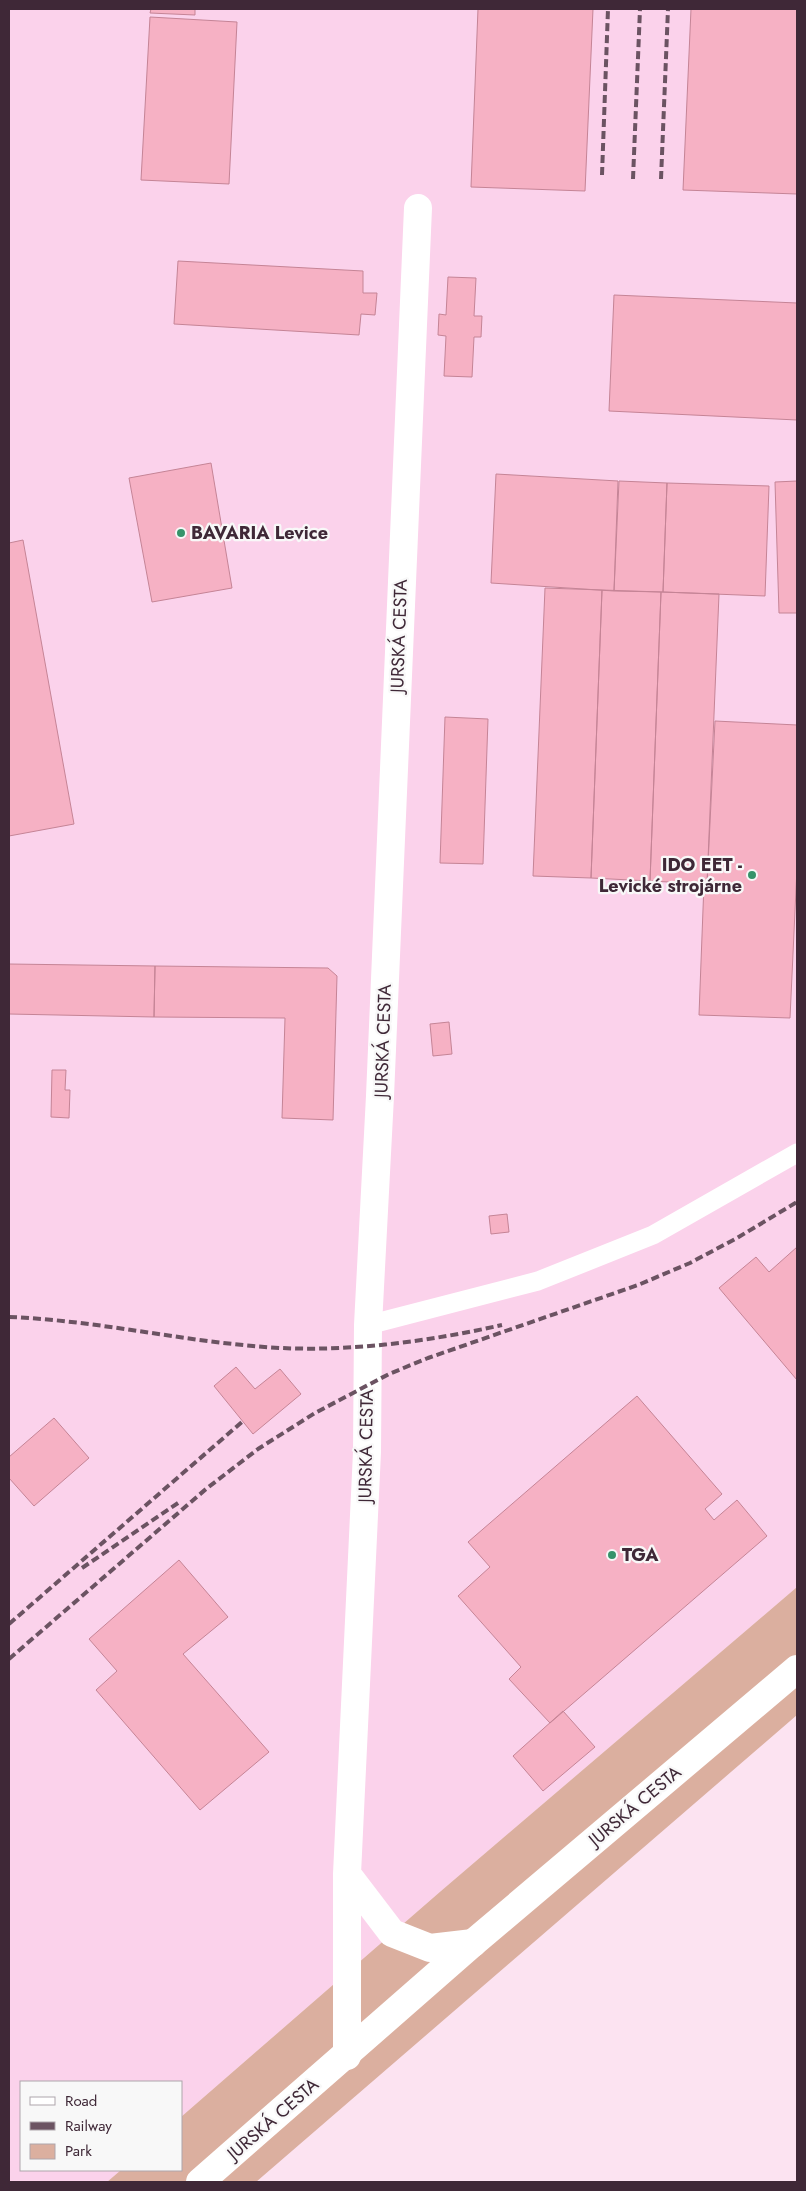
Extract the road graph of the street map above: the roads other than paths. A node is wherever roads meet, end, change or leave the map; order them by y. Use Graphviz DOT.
graph roads {
  1 [pos="418,208"];
  2 [pos="797,1153"];
  3 [pos="368,1325"];
  4 [pos="797,1669"];
  5 [pos="347,1874"];
  6 [pos="473,1943"];
  7 [pos="347,2056"];
  8 [pos="200,2182"];
  1 -- 3 [label="street, JURSKÁ CESTA"];
  2 -- 3 [label="lane"];
  3 -- 5 [label="street, JURSKÁ CESTA"];
  4 -- 6 [label="street, JURSKÁ CESTA"];
  5 -- 6 [label="street"];
  5 -- 7 [label="street, JURSKÁ CESTA"];
  6 -- 7 [label="street, JURSKÁ CESTA"];
  7 -- 8 [label="street, JURSKÁ CESTA"];
}
